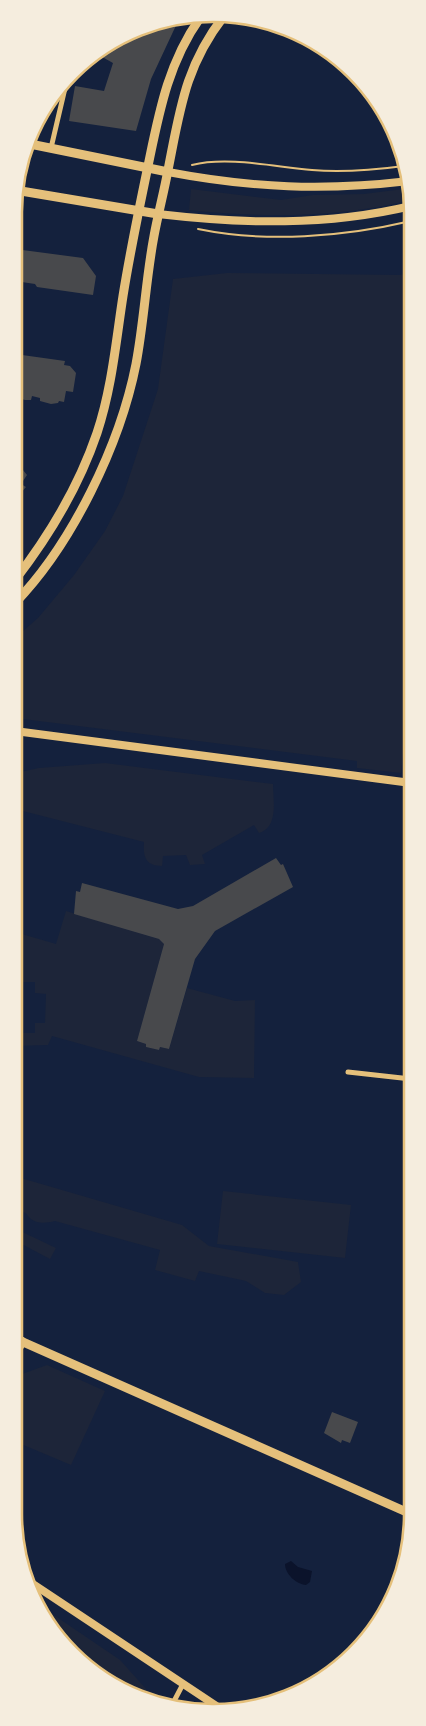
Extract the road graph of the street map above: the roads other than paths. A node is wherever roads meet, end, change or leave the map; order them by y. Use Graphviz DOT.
graph roads {
  1 [pos="196,23"];
  2 [pos="219,23"];
  3 [pos="63,96"];
  4 [pos="35,145"];
  5 [pos="50,148"];
  6 [pos="148,168"];
  7 [pos="168,172"];
  8 [pos="401,182"];
  9 [pos="24,191"];
  10 [pos="404,207"];
  11 [pos="137,211"];
  12 [pos="158,214"];
  13 [pos="22,570"];
  14 [pos="22,595"];
  15 [pos="22,732"];
  16 [pos="404,782"];
  17 [pos="348,1072"];
  18 [pos="404,1078"];
  19 [pos="22,1342"];
  20 [pos="404,1511"];
  21 [pos="37,1587"];
  22 [pos="184,1684"];
  23 [pos="175,1700"];
  24 [pos="214,1704"];
  1 -- 6 [label="main road"];
  2 -- 7 [label="main road"];
  3 -- 5 [label="street"];
  4 -- 5 [label="main road"];
  5 -- 6 [label="main road"];
  6 -- 7 [label="main road"];
  6 -- 11 [label="main road"];
  7 -- 8 [label="street"];
  7 -- 12 [label="main road"];
  9 -- 11 [label="main road"];
  10 -- 12 [label="street"];
  11 -- 12 [label="main road"];
  11 -- 13 [label="main road"];
  12 -- 14 [label="main road"];
  15 -- 16 [label="street"];
  17 -- 18 [label="street"];
  19 -- 20 [label="main road"];
  21 -- 22 [label="street"];
  22 -- 23 [label="street"];
  22 -- 24 [label="street"];
}
